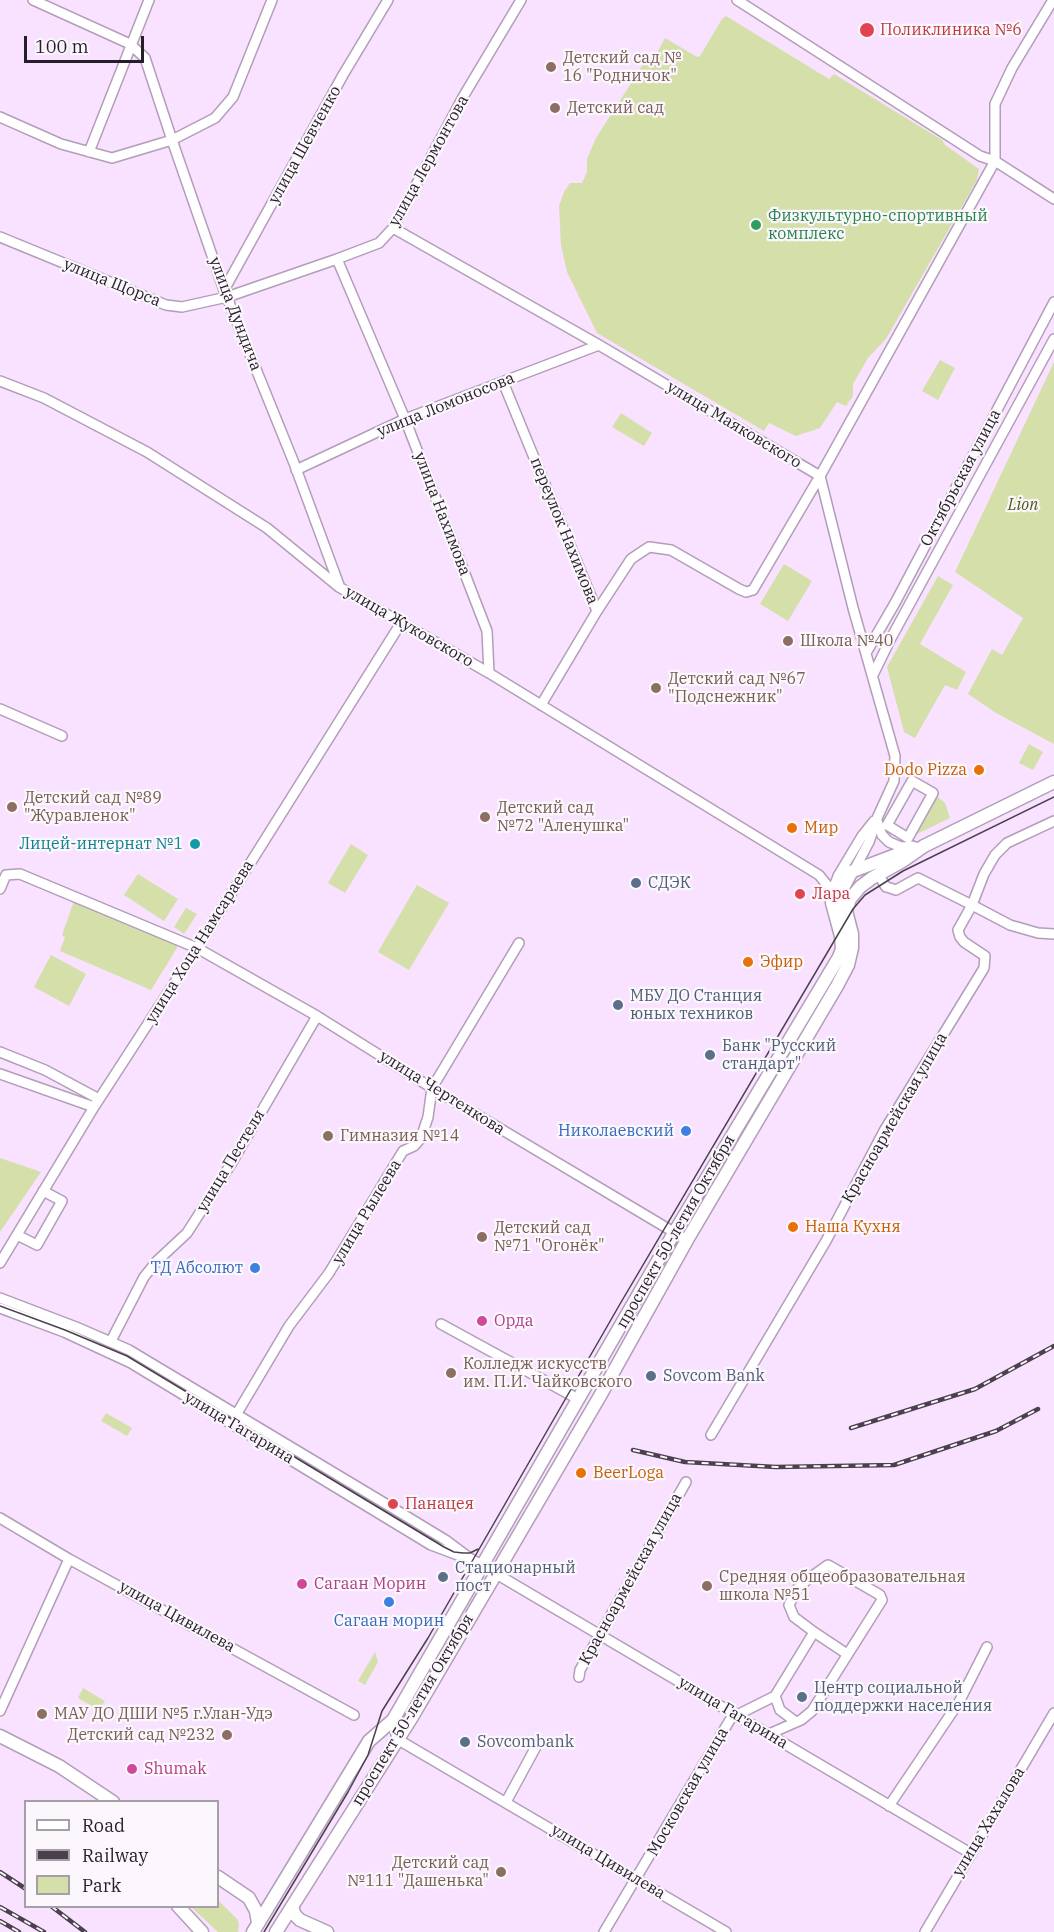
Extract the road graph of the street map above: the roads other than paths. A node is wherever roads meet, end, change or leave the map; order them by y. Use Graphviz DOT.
graph roads {
  1 [pos="33,0"];
  2 [pos="148,0"];
  3 [pos="272,0"];
  4 [pos="388,0"];
  5 [pos="521,0"];
  6 [pos="737,0"];
  7 [pos="1053,0"];
  8 [pos="130,44"];
  9 [pos="0,117"];
  10 [pos="172,140"];
  11 [pos="89,152"];
  12 [pos="995,161"];
  13 [pos="1054,199"];
  14 [pos="393,228"];
  15 [pos="0,237"];
  16 [pos="337,260"];
  17 [pos="226,293"];
  18 [pos="1054,302"];
  19 [pos="1054,339"];
  20 [pos="599,345"];
  21 [pos="0,381"];
  22 [pos="1012,381"];
  23 [pos="503,382"];
  24 [pos="1026,390"];
  25 [pos="405,419"];
  26 [pos="296,470"];
  27 [pos="820,476"];
  28 [pos="932,533"];
  29 [pos="945,540"];
  30 [pos="339,587"];
  31 [pos="895,603"];
  32 [pos="907,610"];
  33 [pos="597,611"];
  34 [pos="401,623"];
  35 [pos="866,653"];
  36 [pos="489,673"];
  37 [pos="873,675"];
  38 [pos="541,705"];
  39 [pos="0,709"];
  40 [pos="62,736"];
  41 [pos="1054,782"];
  42 [pos="878,816"];
  43 [pos="1054,821"];
  44 [pos="887,825"];
  45 [pos="924,846"];
  46 [pos="854,870"];
  47 [pos="878,874"];
  48 [pos="819,875"];
  49 [pos="840,876"];
  50 [pos="0,889"];
  51 [pos="832,903"];
  52 [pos="972,905"];
  53 [pos="847,919"];
  54 [pos="1054,934"];
  55 [pos="519,944"];
  56 [pos="197,948"];
  57 [pos="317,1016"];
  58 [pos="0,1052"];
  59 [pos="0,1074"];
  60 [pos="432,1088"];
  61 [pos="96,1103"];
  62 [pos="43,1191"];
  63 [pos="674,1233"];
  64 [pos="17,1235"];
  65 [pos="687,1240"];
  66 [pos="0,1263"];
  67 [pos="0,1298"];
  68 [pos="0,1308"];
  69 [pos="441,1324"];
  70 [pos="111,1341"];
  71 [pos="578,1399"];
  72 [pos="236,1415"];
  73 [pos="711,1435"];
  74 [pos="686,1482"];
  75 [pos="0,1518"];
  76 [pos="69,1559"];
  77 [pos="477,1562"];
  78 [pos="495,1572"];
  79 [pos="814,1632"];
  80 [pos="600,1634"];
  81 [pos="987,1647"];
  82 [pos="848,1654"];
  83 [pos="579,1677"];
  84 [pos="775,1696"];
  85 [pos="0,1711"];
  86 [pos="1054,1713"];
  87 [pos="736,1714"];
  88 [pos="354,1715"];
  89 [pos="393,1720"];
  90 [pos="796,1722"];
  91 [pos="769,1734"];
  92 [pos="0,1736"];
  93 [pos="397,1739"];
  94 [pos="538,1743"];
  95 [pos="110,1800"];
  96 [pos="506,1802"];
  97 [pos="889,1806"];
  98 [pos="970,1853"];
  99 [pos="219,1878"];
  100 [pos="637,1879"];
  101 [pos="292,1906"];
  102 [pos="180,1908"];
  103 [pos="300,1920"];
  104 [pos="256,1928"];
  105 [pos="276,1931"];
  106 [pos="202,1932"];
  107 [pos="327,1932"];
  108 [pos="604,1932"];
  109 [pos="726,1932"];
  110 [pos="925,1932"];
  1 -- 8 [label="street"];
  2 -- 8 [label="street"];
  3 -- 10 [label="street"];
  4 -- 17 [label="street, улица Шевченко"];
  5 -- 14 [label="street, улица Лермонтова"];
  6 -- 12 [label="street"];
  7 -- 12 [label="street"];
  8 -- 10 [label="street, улица Дундича"];
  8 -- 11 [label="street"];
  9 -- 11 [label="street"];
  10 -- 11 [label="street"];
  10 -- 17 [label="street, улица Дундича"];
  12 -- 13 [label="street"];
  12 -- 27 [label="street"];
  14 -- 16 [label="street, улица Лермонтова"];
  14 -- 20 [label="street, улица Маяковского"];
  15 -- 17 [label="street, улица Щорса"];
  16 -- 17 [label="street, улица Лермонтова"];
  16 -- 25 [label="street, улица Нахимова"];
  17 -- 26 [label="street, улица Дундича"];
  18 -- 22 [label="street, Октябрьская улица"];
  19 -- 24 [label="street, Октябрьская улица"];
  20 -- 23 [label="street, улица Ломоносова"];
  20 -- 27 [label="street, улица Маяковского"];
  21 -- 30 [label="street, улица Жуковского"];
  22 -- 24 [label="street"];
  22 -- 28 [label="street, Октябрьская улица"];
  23 -- 25 [label="street, улица Ломоносова"];
  23 -- 33 [label="street, переулок Нахимова"];
  24 -- 29 [label="street, Октябрьская улица"];
  25 -- 26 [label="street, улица Ломоносова"];
  25 -- 36 [label="street, улица Нахимова"];
  26 -- 30 [label="street, улица Дундича"];
  27 -- 33 [label="street, улица Маяковского"];
  27 -- 35 [label="street"];
  28 -- 29 [label="street"];
  28 -- 31 [label="street, Октябрьская улица"];
  29 -- 32 [label="street, Октябрьская улица"];
  30 -- 34 [label="street, улица Жуковского"];
  31 -- 32 [label="street"];
  31 -- 35 [label="street, Октябрьская улица"];
  32 -- 37 [label="street, Октябрьская улица"];
  33 -- 38 [label="street, переулок Нахимова"];
  34 -- 36 [label="street, улица Жуковского"];
  34 -- 56 [label="street, улица Хоца Намсараева"];
  35 -- 37 [label="street"];
  36 -- 38 [label="street, улица Жуковского"];
  37 -- 42 [label="street"];
  38 -- 48 [label="street, улица Жуковского"];
  39 -- 40 [label="street"];
  41 -- 45 [label="main road, проспект 50-летия Октября"];
  42 -- 45 [label="street"];
  42 -- 46 [label="street"];
  42 -- 49 [label="street"];
  43 -- 52 [label="street"];
  44 -- 44 [label="street"];
  45 -- 46 [label="main road, проспект 50-летия Октября"];
  45 -- 47 [label="main road, проспект 50-летия Октября"];
  46 -- 49 [label="main road, проспект 50-летия Октября"];
  46 -- 53 [label="street"];
  47 -- 52 [label="street"];
  47 -- 53 [label="main road, проспект 50-летия Октября"];
  48 -- 49 [label="street"];
  48 -- 51 [label="street"];
  49 -- 51 [label="main road"];
  50 -- 56 [label="street, улица Чертенкова"];
  51 -- 63 [label="main road, проспект 50-летия Октября"];
  52 -- 54 [label="street"];
  52 -- 73 [label="street, Красноармейская улица"];
  53 -- 65 [label="main road, проспект 50-летия Октября"];
  55 -- 60 [label="street, улица Рылеева"];
  56 -- 57 [label="street, улица Чертенкова"];
  56 -- 61 [label="street, улица Хоца Намсараева"];
  57 -- 60 [label="street, улица Чертенкова"];
  57 -- 70 [label="street, улица Пестеля"];
  58 -- 61 [label="street"];
  59 -- 61 [label="street"];
  60 -- 63 [label="street, улица Чертенкова"];
  60 -- 72 [label="street, улица Рылеева"];
  61 -- 62 [label="street, улица Хоца Намсараева"];
  62 -- 64 [label="street, улица Хоца Намсараева"];
  62 -- 64 [label="street"];
  63 -- 65 [label="street, улица Чертенкова"];
  63 -- 71 [label="main road, проспект 50-летия Октября"];
  64 -- 66 [label="street, улица Хоца Намсараева"];
  65 -- 78 [label="main road, проспект 50-летия Октября"];
  67 -- 70 [label="street, улица Гагарина"];
  68 -- 77 [label="street, улица Гагарина"];
  69 -- 71 [label="street"];
  70 -- 72 [label="street, улица Гагарина"];
  71 -- 77 [label="main road, проспект 50-летия Октября"];
  72 -- 77 [label="street, улица Гагарина"];
  74 -- 80 [label="street, Красноармейская улица"];
  75 -- 76 [label="street, улица Цивилева"];
  76 -- 85 [label="street"];
  76 -- 88 [label="street, улица Цивилева"];
  77 -- 78 [label="street, улица Гагарина"];
  77 -- 89 [label="main road, проспект 50-летия Октября"];
  78 -- 80 [label="street, улица Гагарина"];
  78 -- 93 [label="main road, проспект 50-летия Октября"];
  79 -- 82 [label="street"];
  79 -- 82 [label="street"];
  79 -- 84 [label="street"];
  80 -- 83 [label="street, Красноармейская улица"];
  80 -- 87 [label="street, улица Гагарина"];
  81 -- 97 [label="street"];
  82 -- 90 [label="street"];
  84 -- 87 [label="street"];
  84 -- 90 [label="street"];
  86 -- 98 [label="street, улица Хахалова"];
  87 -- 91 [label="street, улица Гагарина"];
  87 -- 100 [label="street, Московская улица"];
  89 -- 93 [label="street"];
  89 -- 104 [label="main road, проспект 50-летия Октября"];
  90 -- 91 [label="street"];
  91 -- 97 [label="street, улица Гагарина"];
  92 -- 95 [label="main road"];
  93 -- 96 [label="street, улица Цивилева"];
  93 -- 101 [label="main road, проспект 50-летия Октября"];
  94 -- 96 [label="street"];
  96 -- 100 [label="street, улица Цивилева"];
  97 -- 98 [label="street, улица Гагарина"];
  98 -- 110 [label="street, улица Хахалова"];
  99 -- 104 [label="main road"];
  100 -- 108 [label="street, Московская улица"];
  100 -- 109 [label="street, улица Цивилева"];
  101 -- 103 [label="main road"];
  101 -- 105 [label="main road, проспект 50-летия Октября"];
  102 -- 106 [label="main road"];
  103 -- 105 [label="main road"];
  103 -- 107 [label="main road"];
}
